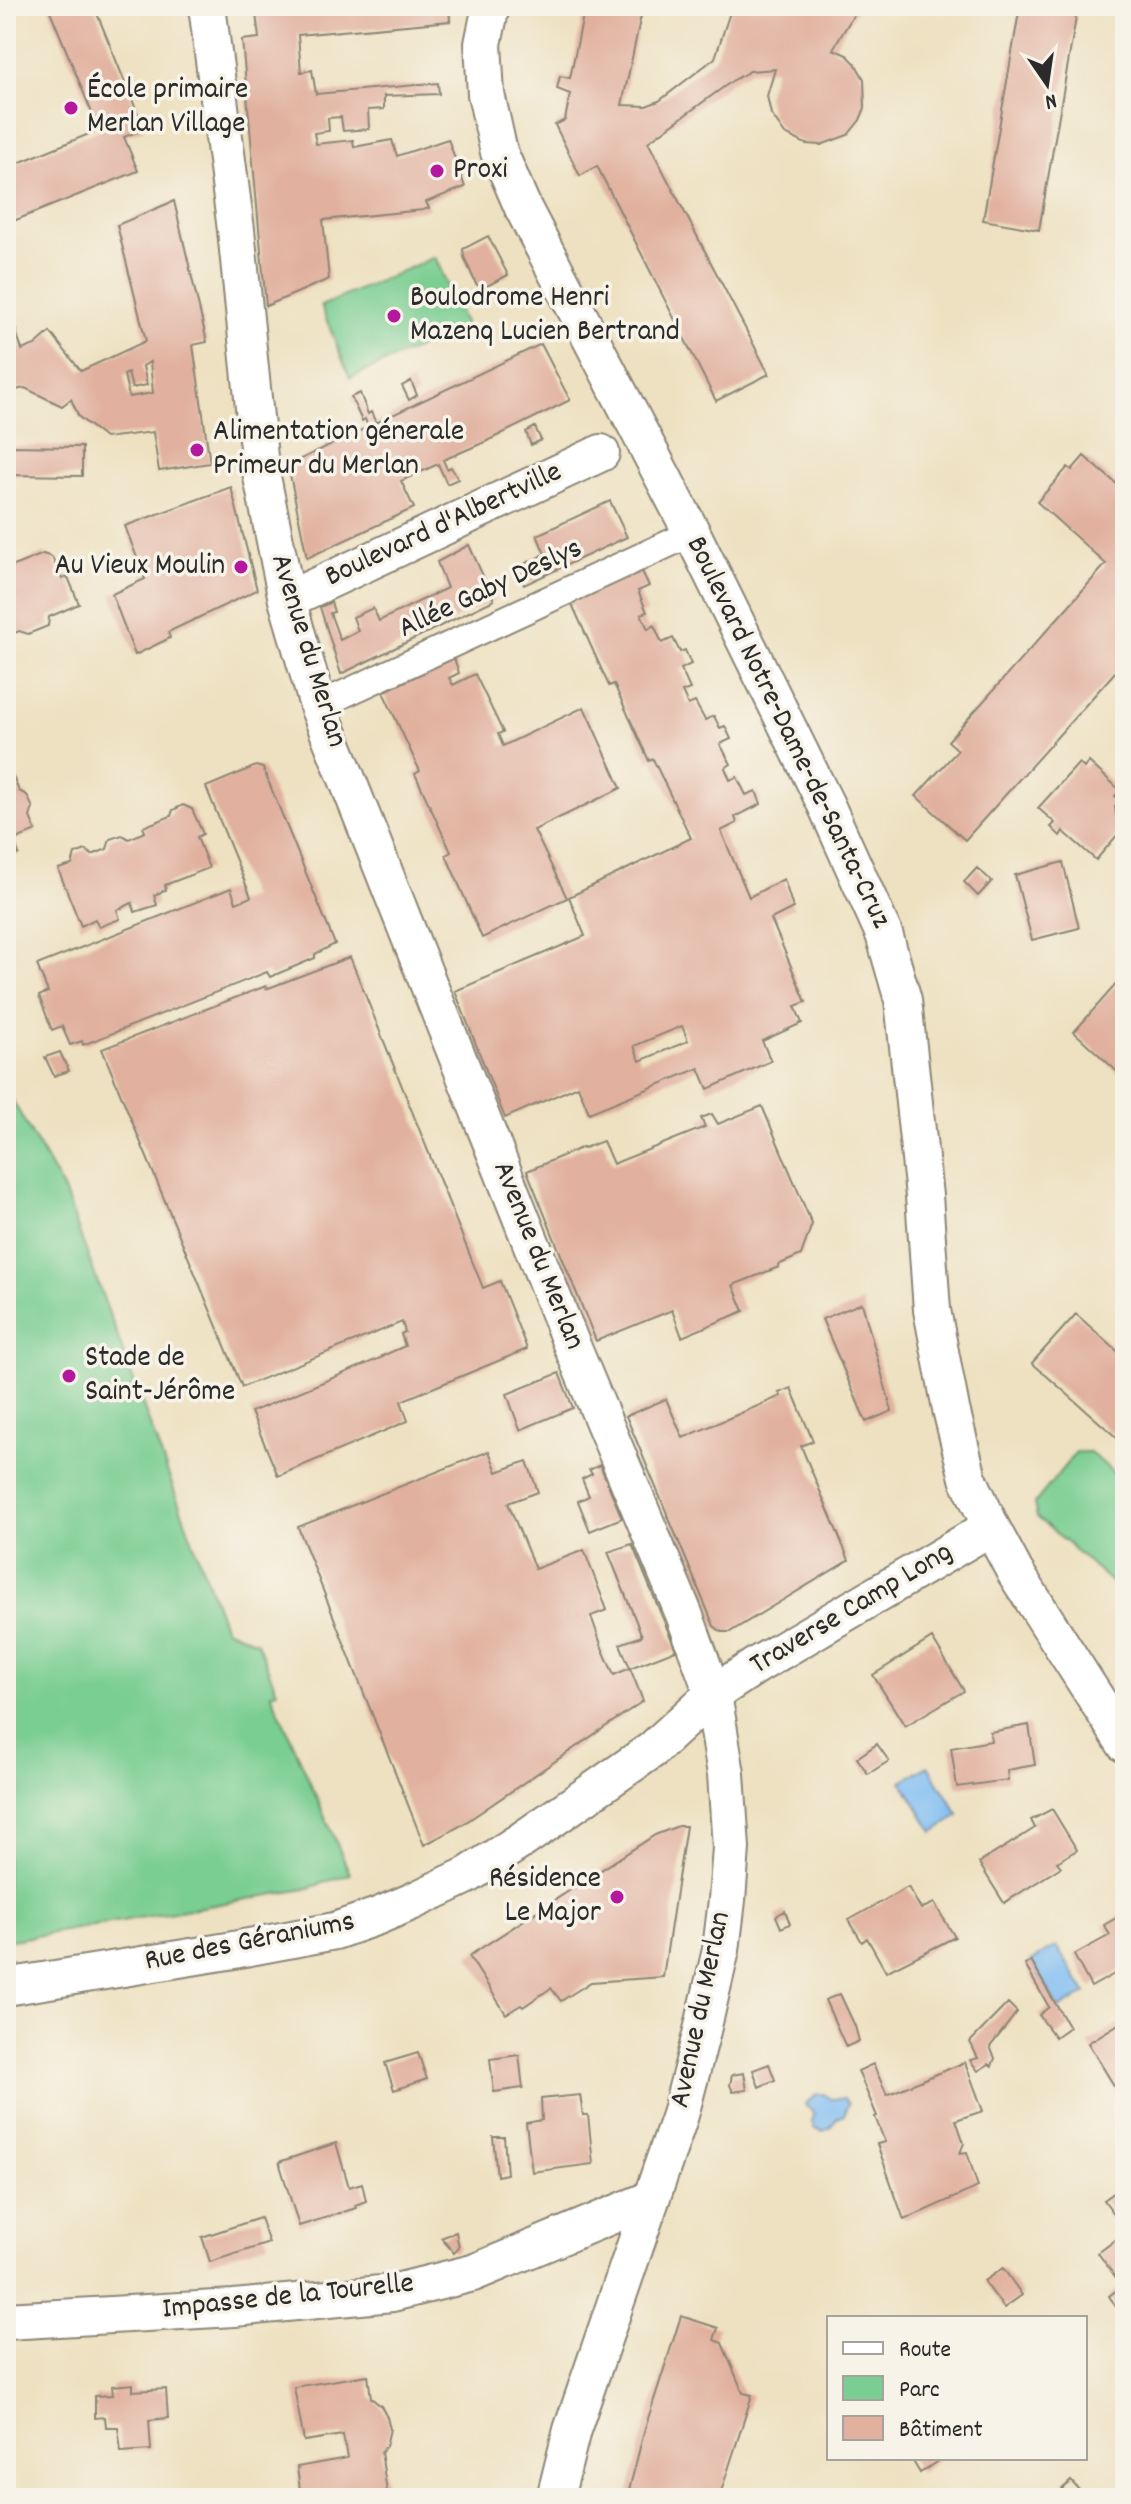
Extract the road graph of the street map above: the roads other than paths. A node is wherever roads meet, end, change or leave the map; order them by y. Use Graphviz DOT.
graph roads {
  1 [pos="207,6"];
  2 [pos="491,6"];
  3 [pos="601,453"];
  4 [pos="692,533"];
  5 [pos="287,600"];
  6 [pos="318,706"];
  7 [pos="991,1527"];
  8 [pos="713,1694"];
  9 [pos="1125,1744"];
  10 [pos="6,1987"];
  11 [pos="651,2199"];
  12 [pos="6,2321"];
  13 [pos="555,2498"];
  1 -- 5 [label="street, Avenue du Merlan"];
  2 -- 4 [label="street, Boulevard Notre-Dame-de-Santa-Cruz"];
  3 -- 5 [label="street, Boulevard d'Albertville"];
  4 -- 6 [label="street, Allée Gaby Deslys"];
  4 -- 7 [label="street, Boulevard Notre-Dame-de-Santa-Cruz"];
  5 -- 6 [label="street, Avenue du Merlan"];
  6 -- 8 [label="street, Avenue du Merlan"];
  7 -- 8 [label="street, Traverse Camp Long"];
  7 -- 9 [label="street, Boulevard Notre-Dame-de-Santa-Cruz"];
  8 -- 10 [label="street, Rue des Géraniums"];
  8 -- 11 [label="street, Avenue du Merlan"];
  11 -- 12 [label="street, Impasse de la Tourelle"];
  11 -- 13 [label="street, Avenue du Merlan"];
}
